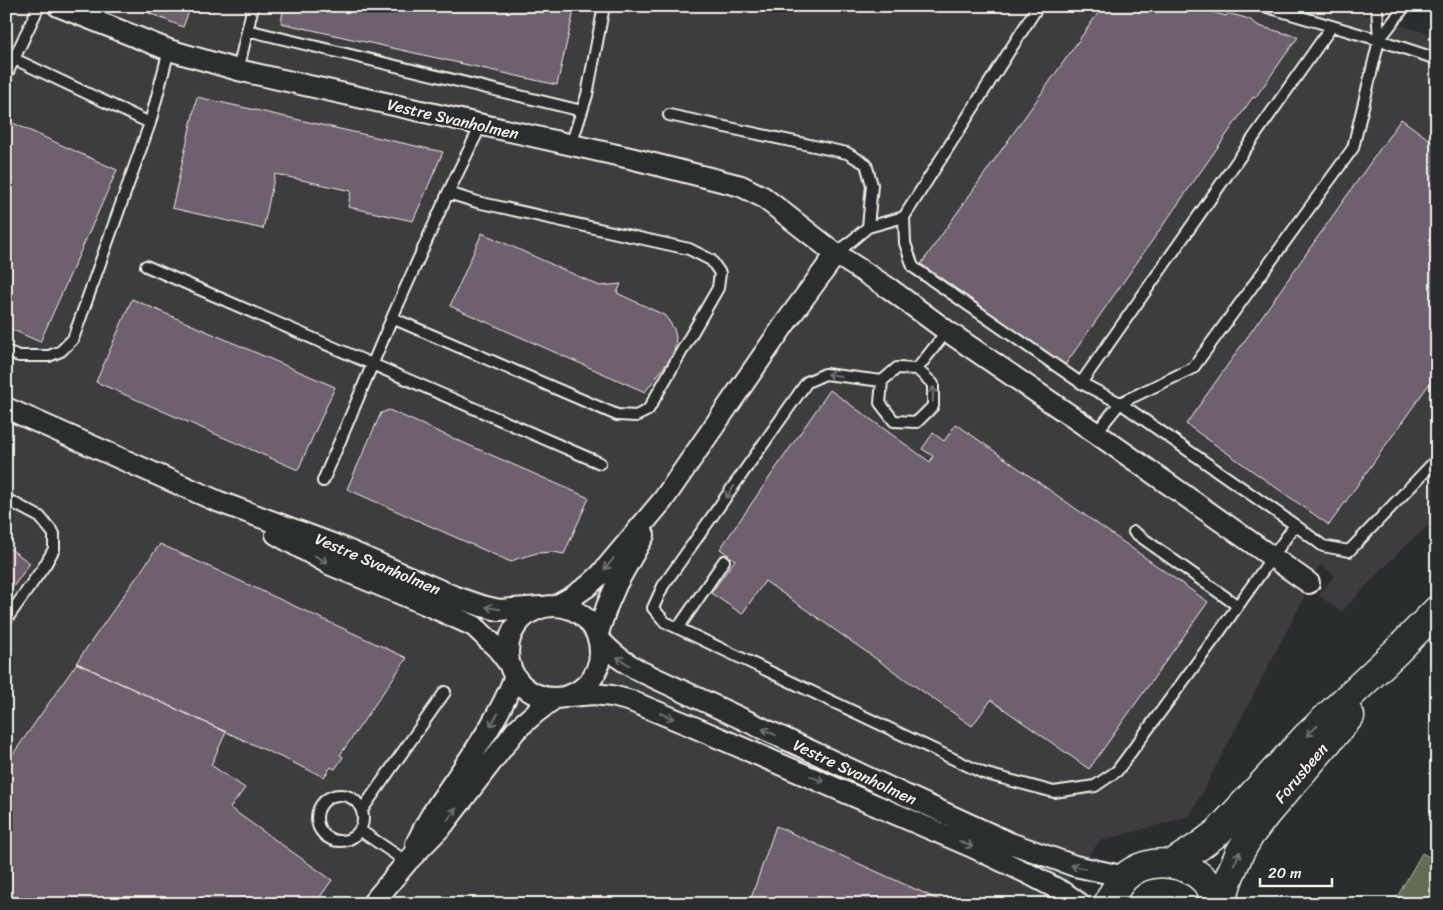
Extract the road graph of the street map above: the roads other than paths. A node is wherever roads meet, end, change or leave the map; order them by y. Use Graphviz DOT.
graph roads {
  1 [pos="39,6"];
  2 [pos="58,6"];
  3 [pos="253,6"];
  4 [pos="604,6"];
  5 [pos="1038,6"];
  6 [pos="1264,6"];
  7 [pos="1377,6"];
  8 [pos="1405,6"];
  9 [pos="83,11"];
  10 [pos="1332,26"];
  11 [pos="247,30"];
  12 [pos="1379,40"];
  13 [pos="169,50"];
  14 [pos="10,57"];
  15 [pos="1437,59"];
  16 [pos="238,70"];
  17 [pos="6,76"];
  18 [pos="582,111"];
  19 [pos="669,115"];
  20 [pos="150,123"];
  21 [pos="481,125"];
  22 [pos="571,145"];
  23 [pos="448,192"];
  24 [pos="904,216"];
  25 [pos="868,227"];
  26 [pos="836,254"];
  27 [pos="146,266"];
  28 [pos="392,318"];
  29 [pos="947,331"];
  30 [pos="6,351"];
  31 [pos="373,363"];
  32 [pos="917,369"];
  33 [pos="882,382"];
  34 [pos="1081,383"];
  35 [pos="1120,403"];
  36 [pos="6,408"];
  37 [pos="1096,433"];
  38 [pos="1437,459"];
  39 [pos="600,463"];
  40 [pos="323,481"];
  41 [pos="6,499"];
  42 [pos="663,500"];
  43 [pos="217,501"];
  44 [pos="1295,525"];
  45 [pos="1134,532"];
  46 [pos="1272,557"];
  47 [pos="724,561"];
  48 [pos="1309,583"];
  49 [pos="1238,606"];
  50 [pos="549,607"];
  51 [pos="1437,610"];
  52 [pos="6,620"];
  53 [pos="678,628"];
  54 [pos="598,637"];
  55 [pos="1398,650"];
  56 [pos="512,671"];
  57 [pos="445,692"];
  58 [pos="562,697"];
  59 [pos="362,810"];
  60 [pos="360,831"];
  61 [pos="407,862"];
  62 [pos="1173,864"];
  63 [pos="1126,877"];
  64 [pos="372,904"];
  65 [pos="1080,904"];
  66 [pos="1108,904"];
  67 [pos="1219,904"];
  1 -- 14 [label="lane"];
  2 -- 9 [label="street, Vestre Svanholmen"];
  3 -- 11 [label="lane"];
  4 -- 18 [label="lane"];
  5 -- 24 [label="lane"];
  6 -- 10 [label="lane"];
  7 -- 12 [label="lane"];
  8 -- 12 [label="lane"];
  9 -- 13 [label="street, Vestre Svanholmen"];
  10 -- 12 [label="lane"];
  10 -- 34 [label="lane"];
  11 -- 16 [label="lane"];
  11 -- 18 [label="lane"];
  12 -- 15 [label="lane"];
  12 -- 35 [label="lane"];
  13 -- 16 [label="street, Vestre Svanholmen"];
  13 -- 20 [label="lane"];
  14 -- 17 [label="lane"];
  14 -- 20 [label="lane"];
  16 -- 21 [label="street, Vestre Svanholmen"];
  18 -- 22 [label="lane"];
  19 -- 25 [label="lane"];
  20 -- 30 [label="lane"];
  21 -- 22 [label="street, Vestre Svanholmen"];
  21 -- 23 [label="lane"];
  22 -- 26 [label="street, Vestre Svanholmen"];
  23 -- 28 [label="lane"];
  23 -- 28 [label="lane"];
  24 -- 25 [label="lane"];
  24 -- 34 [label="lane"];
  25 -- 26 [label="lane"];
  26 -- 29 [label="street, Vestre Svanholmen"];
  26 -- 42 [label="street"];
  27 -- 31 [label="lane"];
  28 -- 31 [label="lane"];
  29 -- 32 [label="lane"];
  29 -- 37 [label="street, Vestre Svanholmen"];
  31 -- 39 [label="lane"];
  31 -- 40 [label="lane"];
  32 -- 33 [label="lane"];
  33 -- 32 [label="lane, one-way"];
  33 -- 53 [label="lane, one-way"];
  34 -- 35 [label="lane"];
  35 -- 37 [label="lane"];
  35 -- 44 [label="lane"];
  36 -- 43 [label="street, Vestre Svanholmen"];
  37 -- 46 [label="street, Vestre Svanholmen"];
  38 -- 44 [label="lane"];
  41 -- 52 [label="lane"];
  42 -- 50 [label="street, one-way"];
  42 -- 54 [label="street"];
  50 -- 43 [label="street, Vestre Svanholmen, one-way"];
  43 -- 56 [label="street, Vestre Svanholmen, one-way"];
  44 -- 46 [label="lane"];
  45 -- 49 [label="lane"];
  46 -- 48 [label="street, Vestre Svanholmen"];
  46 -- 49 [label="lane"];
  47 -- 53 [label="lane"];
  49 -- 53 [label="lane"];
  50 -- 54 [label="street"];
  50 -- 56 [label="street"];
  51 -- 55 [label="main road, Forusbeen"];
  54 -- 58 [label="street"];
  63 -- 54 [label="street, Vestre Svanholmen, one-way"];
  55 -- 62 [label="main road, Forusbeen, one-way"];
  67 -- 55 [label="main road, Forusbeen, one-way"];
  56 -- 58 [label="street"];
  56 -- 61 [label="street, one-way"];
  57 -- 59 [label="lane"];
  61 -- 58 [label="street, one-way"];
  58 -- 65 [label="street, Vestre Svanholmen, one-way"];
  59 -- 60 [label="lane"];
  59 -- 60 [label="lane"];
  60 -- 61 [label="lane"];
  61 -- 64 [label="street"];
  62 -- 63 [label="main road"];
  62 -- 67 [label="main road"];
  63 -- 66 [label="main road"];
}
